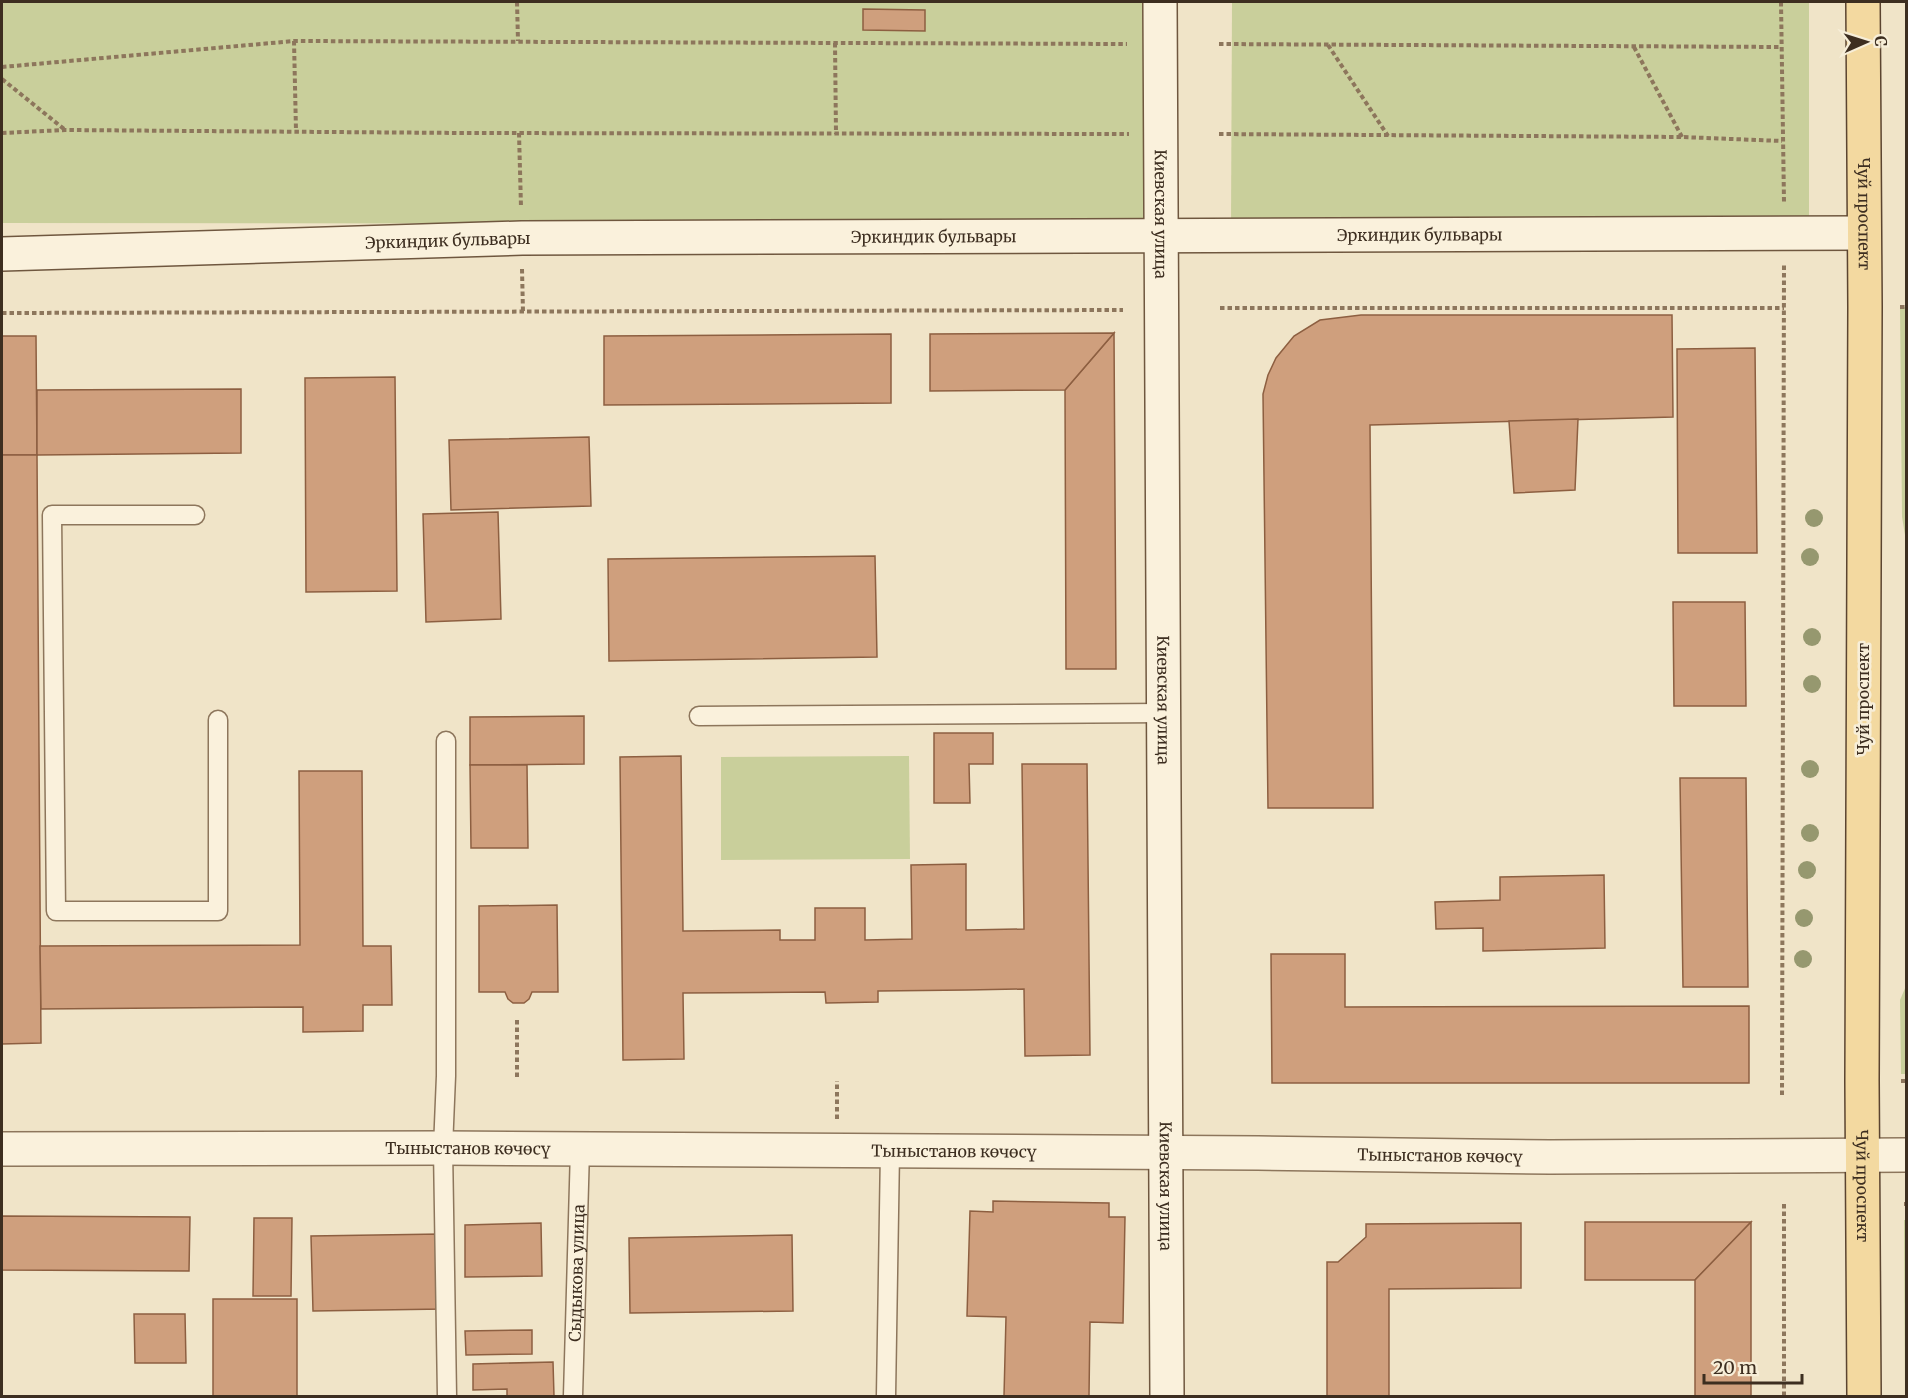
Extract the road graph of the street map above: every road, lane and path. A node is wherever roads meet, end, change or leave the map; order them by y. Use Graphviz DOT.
graph roads {
  1 [pos="517,2"];
  2 [pos="1160,2"];
  3 [pos="1781,2"];
  4 [pos="1863,2"];
  5 [pos="294,41"];
  6 [pos="518,41"];
  7 [pos="835,43"];
  8 [pos="1132,44"];
  9 [pos="1219,44"];
  10 [pos="1328,45"];
  11 [pos="1634,46"];
  12 [pos="1781,47"];
  13 [pos="2,67"];
  14 [pos="2,79"];
  15 [pos="65,130"];
  16 [pos="296,131"];
  17 [pos="2,133"];
  18 [pos="836,134"];
  19 [pos="1134,134"];
  20 [pos="1219,134"];
  21 [pos="1388,135"];
  22 [pos="1682,137"];
  23 [pos="1782,141"];
  24 [pos="1784,212"];
  25 [pos="1864,233"];
  26 [pos="1162,237"];
  27 [pos="2,254"];
  28 [pos="1784,255"];
  29 [pos="1900,307"];
  30 [pos="1906,307"];
  31 [pos="1220,308"];
  32 [pos="1784,308"];
  33 [pos="1124,310"];
  34 [pos="2,313"];
  35 [pos="195,516"];
  36 [pos="1164,713"];
  37 [pos="699,716"];
  38 [pos="218,720"];
  39 [pos="446,741"];
  40 [pos="517,1020"];
  41 [pos="517,1078"];
  42 [pos="1901,1081"];
  43 [pos="1906,1081"];
  44 [pos="1782,1095"];
  45 [pos="443,1148"];
  46 [pos="2,1149"];
  47 [pos="580,1149"];
  48 [pos="890,1151"];
  49 [pos="1166,1153"];
  50 [pos="1862,1155"];
  51 [pos="1906,1155"];
  52 [pos="1784,1203"];
  53 [pos="447,1396"];
  54 [pos="573,1396"];
  55 [pos="886,1396"];
  56 [pos="1167,1396"];
  57 [pos="1784,1396"];
  58 [pos="1864,1396"];
  1 -- 6 [label="path"];
  2 -- 26 [label="street, Киевская улица"];
  3 -- 12 [label="path"];
  4 -- 25 [label="main road, Чуй проспект"];
  5 -- 6 [label="path"];
  5 -- 13 [label="path"];
  5 -- 16 [label="path"];
  6 -- 7 [label="path"];
  7 -- 8 [label="path"];
  7 -- 18 [label="path"];
  9 -- 10 [label="path"];
  10 -- 11 [label="path"];
  10 -- 21 [label="path"];
  11 -- 12 [label="path"];
  11 -- 22 [label="path"];
  12 -- 23 [label="path"];
  14 -- 15 [label="path"];
  15 -- 16 [label="path"];
  15 -- 17 [label="path"];
  16 -- 18 [label="path"];
  18 -- 19 [label="path"];
  20 -- 21 [label="path"];
  21 -- 22 [label="path"];
  22 -- 23 [label="path"];
  23 -- 24 [label="path"];
  25 -- 26 [label="street, Эркиндик бульвары"];
  25 -- 50 [label="main road, Чуй проспект"];
  26 -- 27 [label="street, Эркиндик бульвары"];
  26 -- 36 [label="street, Киевская улица"];
  28 -- 32 [label="path"];
  29 -- 30 [label="path"];
  31 -- 32 [label="path"];
  32 -- 44 [label="path"];
  33 -- 34 [label="path"];
  35 -- 38 [label="lane"];
  36 -- 37 [label="lane"];
  36 -- 49 [label="street, Киевская улица"];
  39 -- 45 [label="lane"];
  40 -- 41 [label="path"];
  42 -- 43 [label="path"];
  45 -- 46 [label="street, Тыныстанов көчөсү"];
  45 -- 47 [label="street, Тыныстанов көчөсү"];
  45 -- 53 [label="lane"];
  47 -- 48 [label="street, Тыныстанов көчөсү"];
  47 -- 54 [label="lane, Сыдыкова улица"];
  48 -- 49 [label="street, Тыныстанов көчөсү"];
  48 -- 55 [label="lane"];
  49 -- 50 [label="street, Тыныстанов көчөсү"];
  49 -- 56 [label="street, Киевская улица"];
  50 -- 51 [label="street, Тыныстанов көчөсү"];
  50 -- 58 [label="main road, Чуй проспект"];
  52 -- 57 [label="path"];
}
